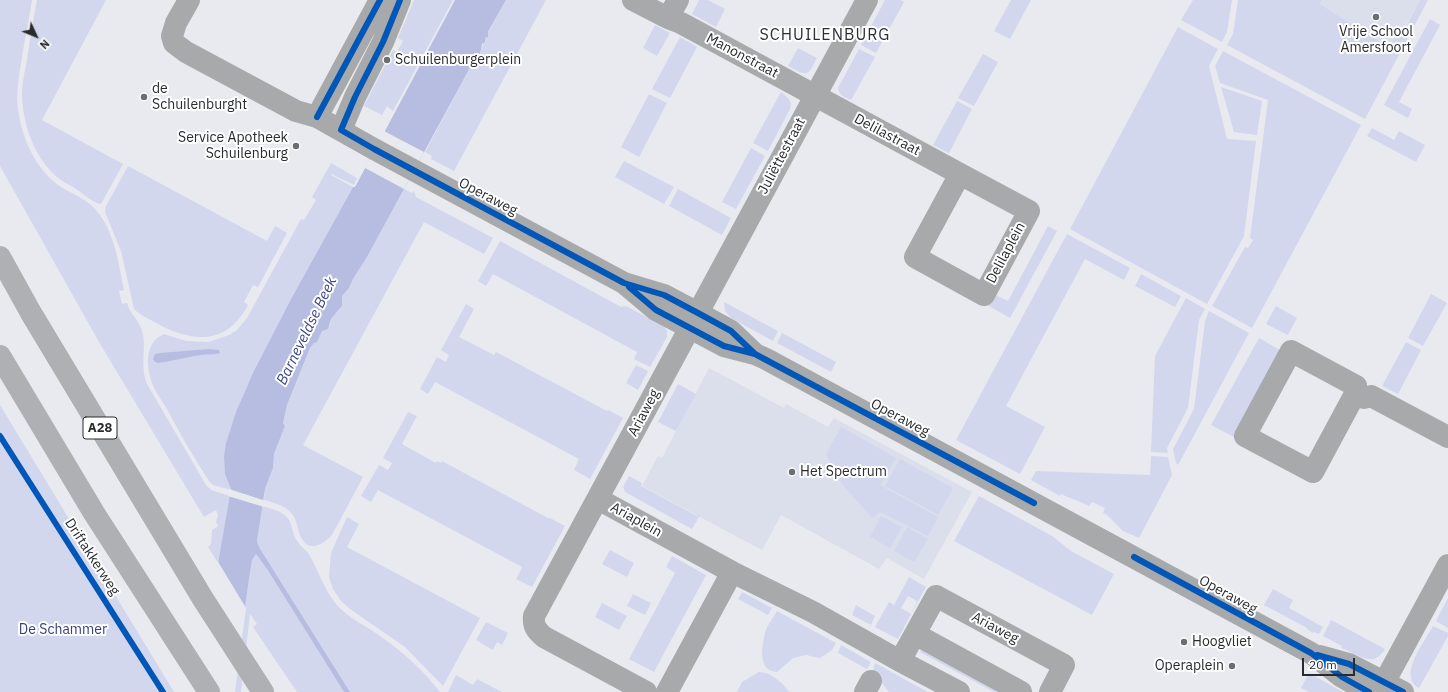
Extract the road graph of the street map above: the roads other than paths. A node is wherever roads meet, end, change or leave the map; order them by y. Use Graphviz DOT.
graph roads {
  1 [pos="188,0"];
  2 [pos="633,0"];
  3 [pos="867,0"];
  4 [pos="385,3"];
  5 [pos="673,9"];
  6 [pos="815,96"];
  7 [pos="317,117"];
  8 [pos="341,130"];
  9 [pos="960,174"];
  10 [pos="0,257"];
  11 [pos="694,320"];
  12 [pos="0,356"];
  13 [pos="1355,394"];
  14 [pos="1448,437"];
  15 [pos="598,499"];
  16 [pos="1448,565"];
  17 [pos="732,572"];
  18 [pos="916,634"];
  19 [pos="900,661"];
  20 [pos="948,690"];
  21 [pos="1384,690"];
  22 [pos="209,692"];
  23 [pos="263,692"];
  24 [pos="646,692"];
  25 [pos="667,692"];
  26 [pos="1022,692"];
  27 [pos="1050,692"];
  1 -- 7 [label="street"];
  2 -- 5 [label="street, Manonstraat"];
  3 -- 6 [label="street, Juliëttestraat"];
  4 -- 7 [label="street"];
  4 -- 8 [label="street"];
  5 -- 6 [label="street, Manonstraat"];
  6 -- 9 [label="street, Delilastraat"];
  6 -- 11 [label="street, Juliëttestraat"];
  7 -- 8 [label="street"];
  8 -- 11 [label="street, Operaweg"];
  9 -- 9 [label="street, Delilaplein"];
  10 -- 23 [label="highway, A28"];
  11 -- 15 [label="street, Ariaweg"];
  11 -- 21 [label="street, Operaweg"];
  12 -- 22 [label="highway"];
  13 -- 13 [label="street"];
  13 -- 14 [label="street"];
  15 -- 17 [label="street, Ariaplein"];
  15 -- 24 [label="street, Ariaplein"];
  16 -- 21 [label="street"];
  17 -- 19 [label="street"];
  17 -- 25 [label="street"];
  18 -- 19 [label="street, Ariaweg"];
  18 -- 26 [label="street"];
  18 -- 27 [label="street, Ariaweg"];
  19 -- 20 [label="street"];
}
